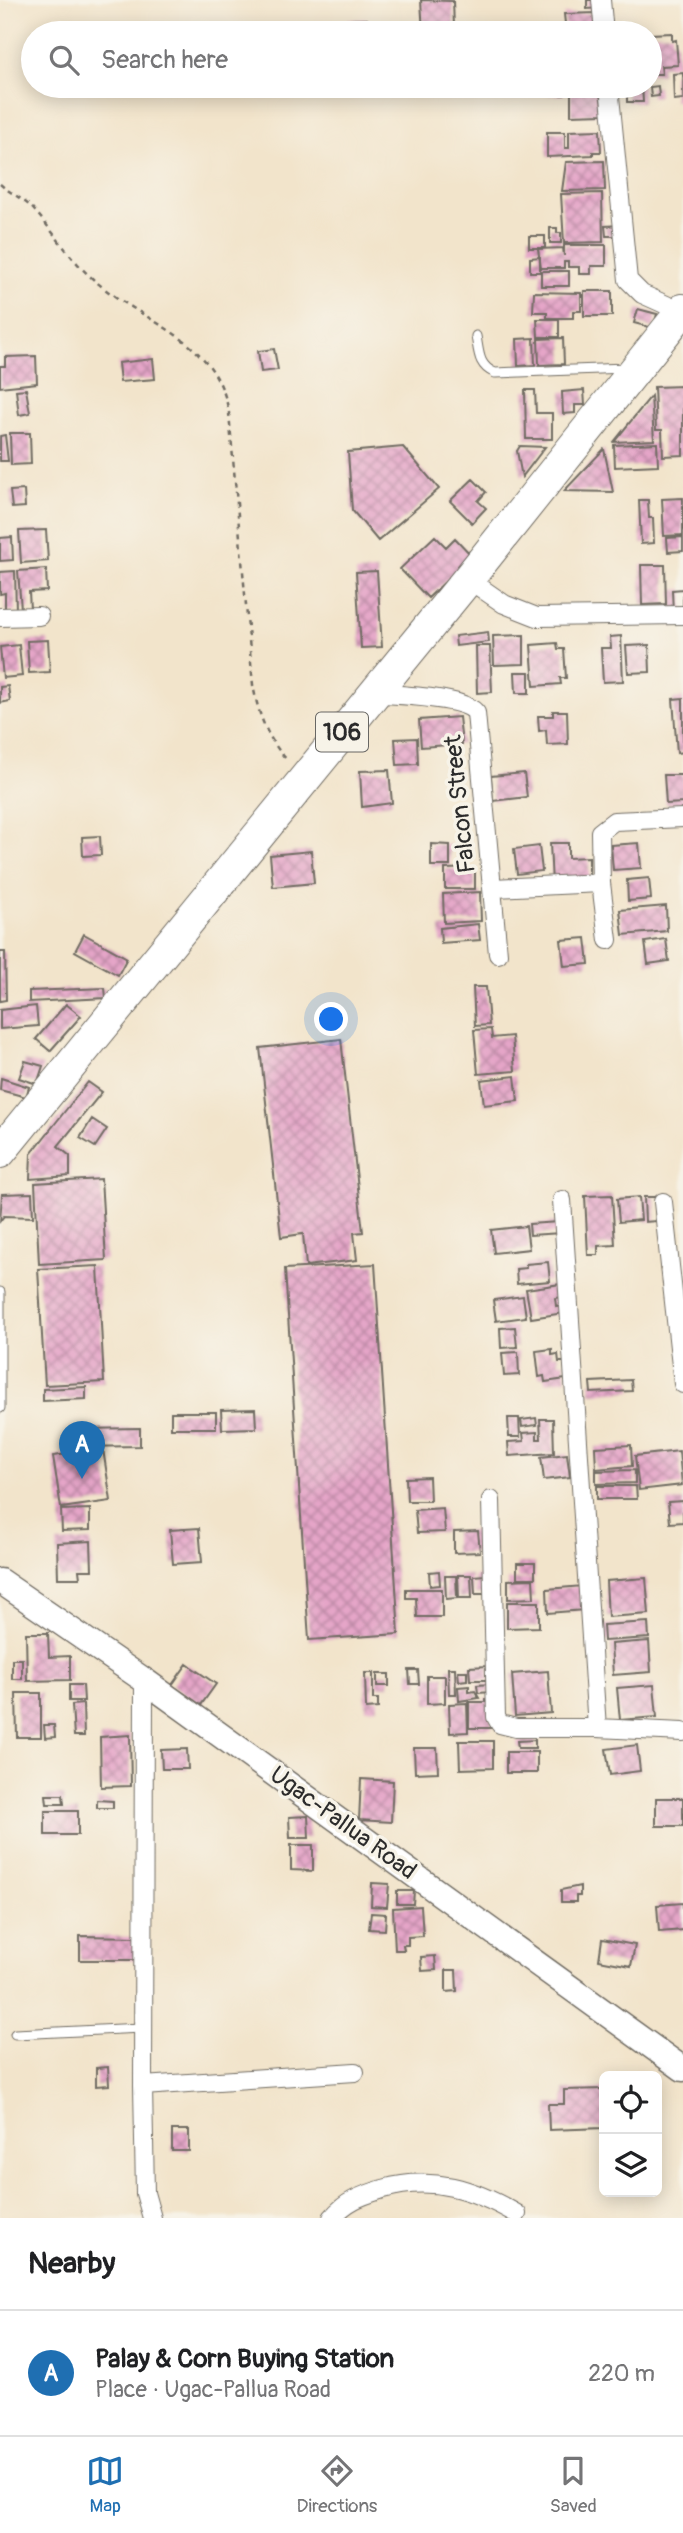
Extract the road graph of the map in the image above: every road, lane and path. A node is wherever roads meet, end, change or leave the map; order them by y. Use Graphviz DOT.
graph roads {
  1 [pos="601,0"];
  2 [pos="603,21"];
  3 [pos="610,98"];
  4 [pos="0,184"];
  5 [pos="682,311"];
  6 [pos="476,336"];
  7 [pos="638,367"];
  8 [pos="468,579"];
  9 [pos="683,615"];
  10 [pos="39,616"];
  11 [pos="0,617"];
  12 [pos="374,693"];
  13 [pos="304,780"];
  14 [pos="683,818"];
  15 [pos="601,883"];
  16 [pos="494,888"];
  17 [pos="608,940"];
  18 [pos="498,954"];
  19 [pos="0,1152"];
  20 [pos="562,1200"];
  21 [pos="663,1202"];
  22 [pos="0,1292"];
  23 [pos="683,1384"];
  24 [pos="0,1408"];
  25 [pos="491,1500"];
  26 [pos="0,1581"];
  27 [pos="144,1680"];
  28 [pos="597,1728"];
  29 [pos="683,1732"];
  30 [pos="142,2028"];
  31 [pos="15,2034"];
  32 [pos="682,2066"];
  33 [pos="355,2072"];
  34 [pos="143,2085"];
  35 [pos="517,2214"];
  36 [pos="152,2218"];
  37 [pos="332,2218"];
  1 -- 2 [label="street"];
  3 -- 5 [label="street"];
  4 -- 13 [label="path"];
  5 -- 7 [label="highway, 106"];
  6 -- 7 [label="lane"];
  7 -- 8 [label="highway, 106"];
  8 -- 9 [label="street"];
  8 -- 12 [label="highway, 106"];
  10 -- 11 [label="street"];
  12 -- 13 [label="highway, 106"];
  12 -- 16 [label="street, Falcon Street"];
  13 -- 19 [label="highway, 106"];
  14 -- 15 [label="street"];
  15 -- 16 [label="street"];
  15 -- 17 [label="street"];
  16 -- 18 [label="street, Falcon Street"];
  20 -- 28 [label="street"];
  21 -- 23 [label="street"];
  22 -- 24 [label="lane"];
  25 -- 28 [label="street"];
  26 -- 27 [label="street, Ugac-Pallua Road"];
  27 -- 30 [label="street"];
  27 -- 32 [label="street, Ugac-Pallua Road"];
  28 -- 29 [label="street"];
  30 -- 31 [label="lane"];
  30 -- 34 [label="street"];
  33 -- 34 [label="street"];
  34 -- 36 [label="street"];
  35 -- 37 [label="street"];
}
